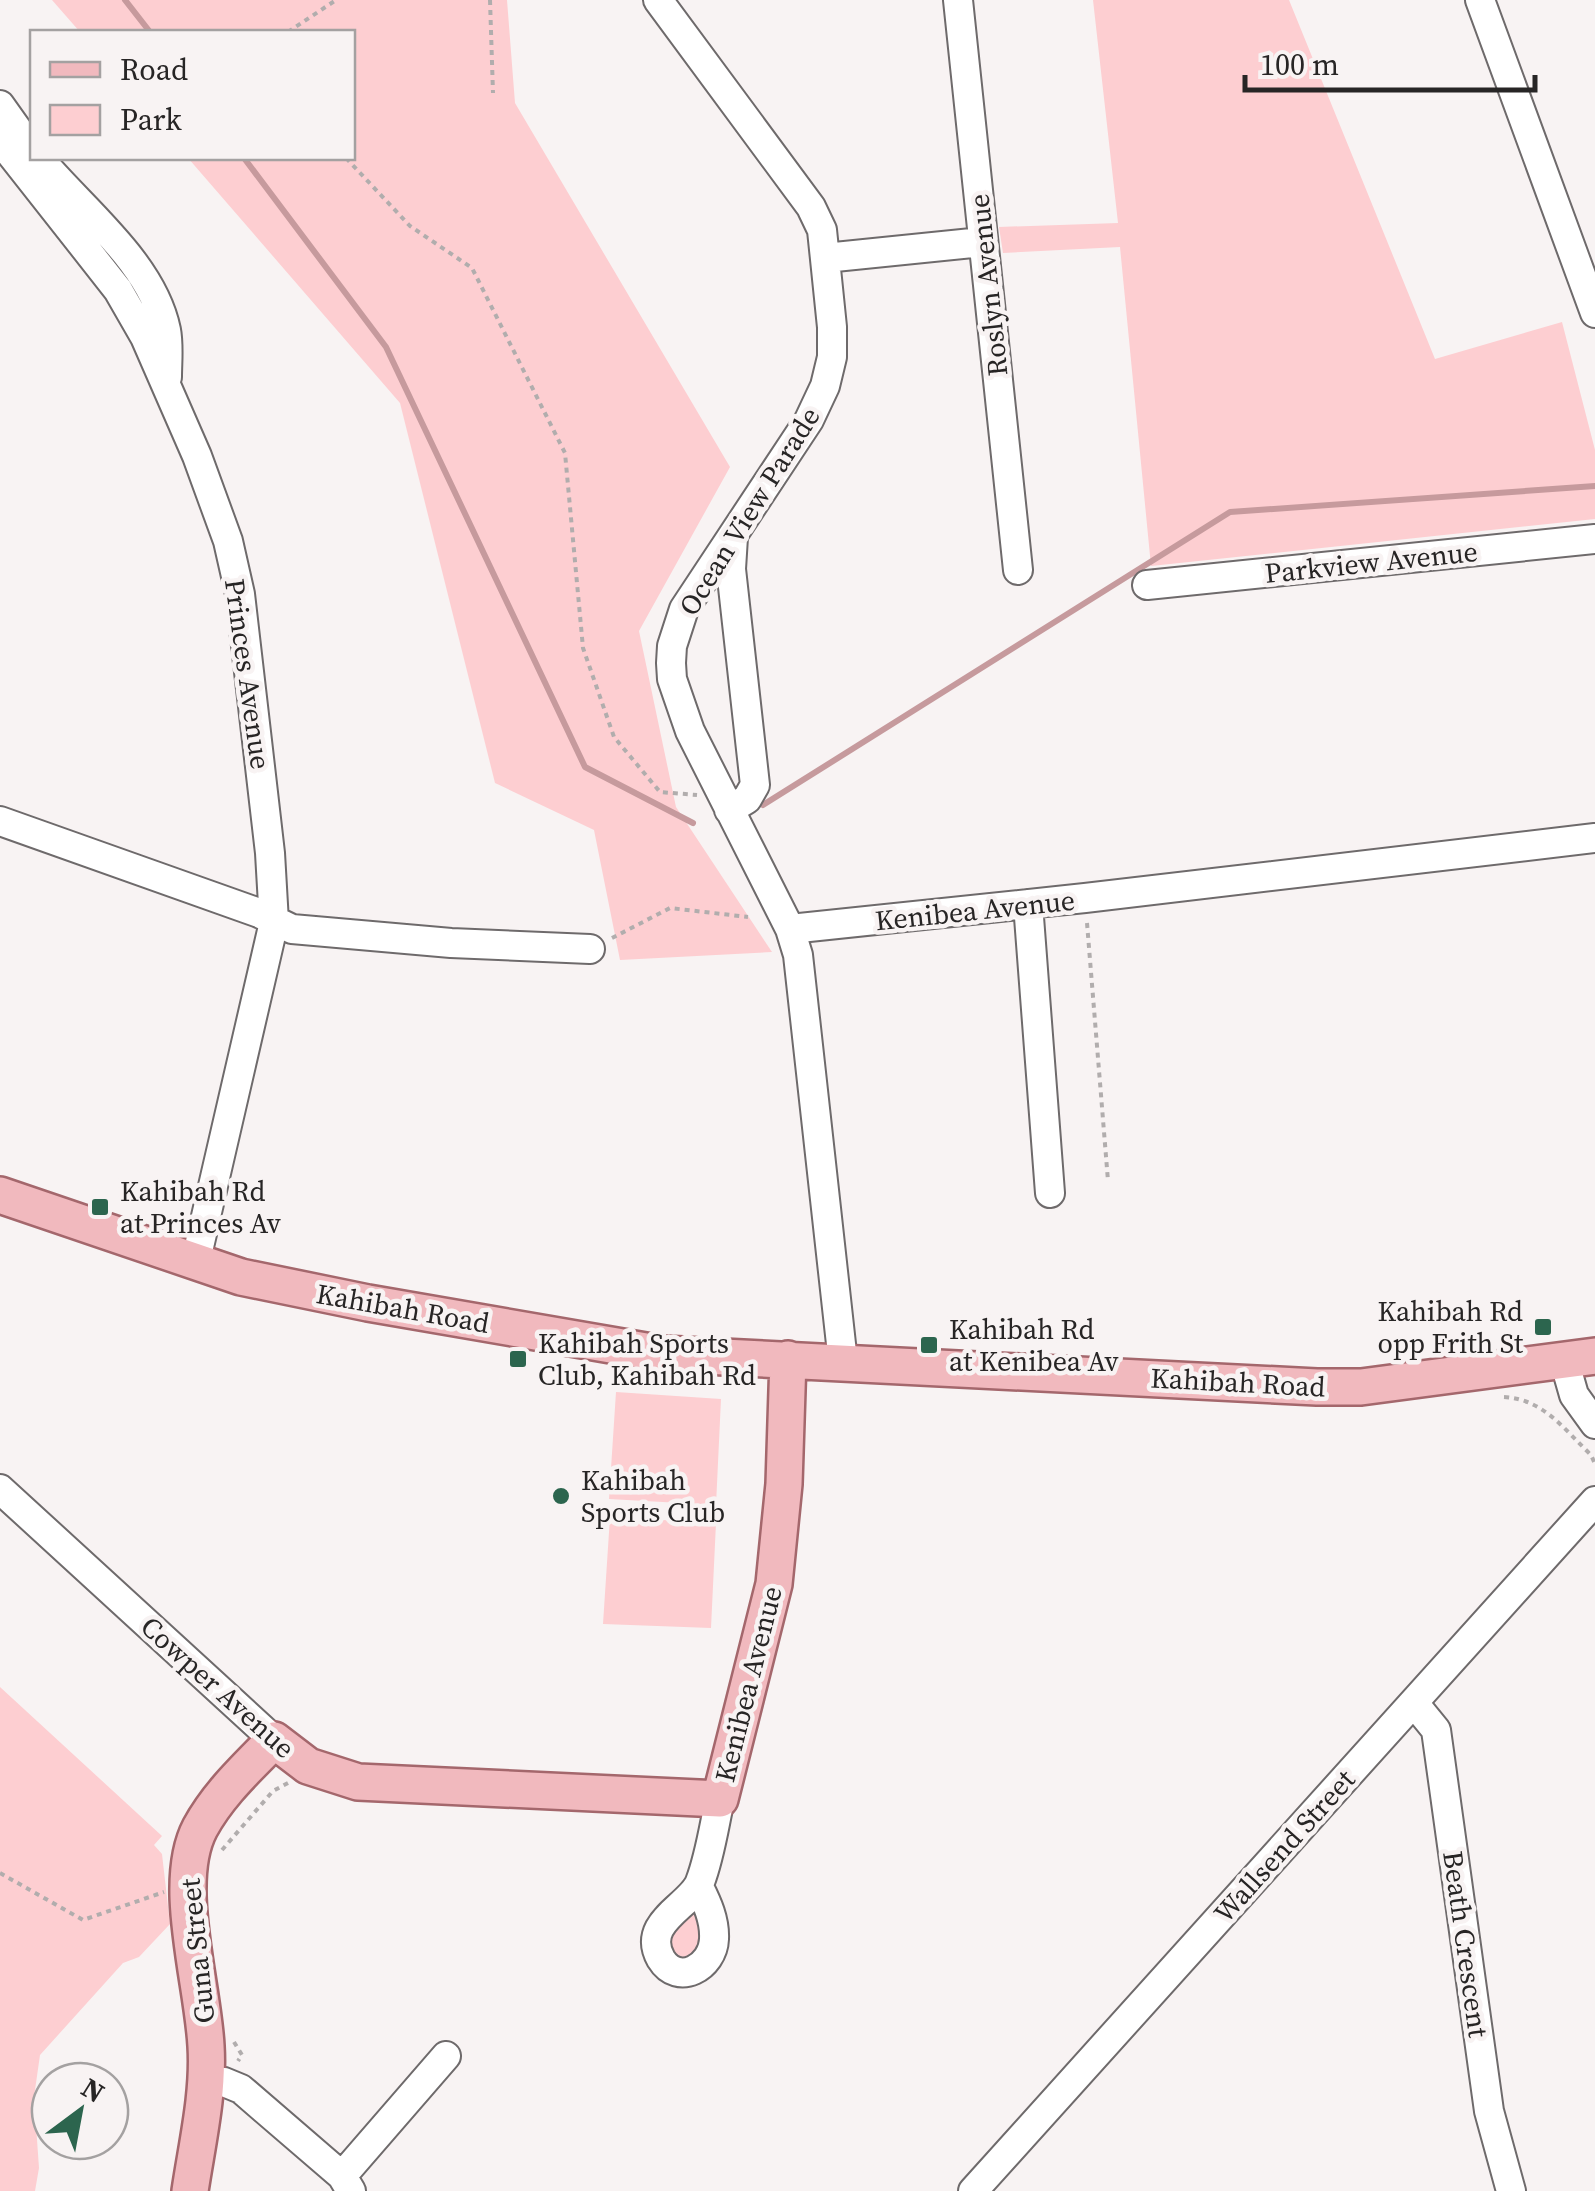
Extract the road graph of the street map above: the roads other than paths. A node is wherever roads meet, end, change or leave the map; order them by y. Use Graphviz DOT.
graph roads {
  1 [pos="658,0"];
  2 [pos="958,0"];
  3 [pos="1480,0"];
  4 [pos="0,106"];
  5 [pos="0,140"];
  6 [pos="30,147"];
  7 [pos="40,160"];
  8 [pos="982,242"];
  9 [pos="826,258"];
  10 [pos="1595,311"];
  11 [pos="168,386"];
  12 [pos="733,535"];
  13 [pos="1595,538"];
  14 [pos="1018,570"];
  15 [pos="1148,585"];
  16 [pos="726,803"];
  17 [pos="0,821"];
  18 [pos="1595,838"];
  19 [pos="1028,904"];
  20 [pos="274,922"];
  21 [pos="790,929"];
  22 [pos="590,949"];
  23 [pos="1050,1194"];
  24 [pos="0,1195"];
  25 [pos="196,1264"];
  26 [pos="1580,1358"];
  27 [pos="788,1359"];
  28 [pos="843,1362"];
  29 [pos="1595,1424"];
  30 [pos="0,1489"];
  31 [pos="1595,1501"];
  32 [pos="1414,1703"];
  33 [pos="274,1740"];
  34 [pos="720,1799"];
  35 [pos="699,1887"];
  36 [pos="446,2056"];
  37 [pos="206,2081"];
  38 [pos="347,2184"];
  39 [pos="190,2191"];
  40 [pos="973,2191"];
  41 [pos="1512,2191"];
  1 -- 9 [label="street, Ocean View Parade"];
  2 -- 8 [label="street, Roslyn Avenue"];
  3 -- 10 [label="street"];
  4 -- 6 [label="street"];
  5 -- 11 [label="street, Princes Avenue"];
  7 -- 11 [label="street"];
  8 -- 9 [label="street"];
  8 -- 14 [label="street, Roslyn Avenue"];
  9 -- 12 [label="street, Ocean View Parade"];
  11 -- 20 [label="street, Princes Avenue"];
  12 -- 16 [label="street"];
  12 -- 16 [label="street, Ocean View Parade"];
  13 -- 15 [label="street, Parkview Avenue"];
  16 -- 21 [label="street, Ocean View Parade"];
  17 -- 20 [label="street"];
  18 -- 19 [label="street, Kenibea Avenue"];
  19 -- 21 [label="street, Kenibea Avenue"];
  19 -- 23 [label="street"];
  20 -- 22 [label="street"];
  20 -- 25 [label="street, Princes Avenue"];
  21 -- 28 [label="street"];
  24 -- 25 [label="main road, Kahibah Road"];
  25 -- 27 [label="main road, Kahibah Road"];
  26 -- 28 [label="main road, Kahibah Road"];
  26 -- 29 [label="street"];
  27 -- 28 [label="main road, Kahibah Road"];
  27 -- 34 [label="main road, Kenibea Avenue"];
  30 -- 33 [label="street, Cowper Avenue"];
  31 -- 32 [label="street, Wallsend Street"];
  32 -- 40 [label="street, Wallsend Street"];
  32 -- 41 [label="street, Beath Crescent"];
  33 -- 34 [label="main road, Cowper Avenue"];
  33 -- 37 [label="main road, Guna Street"];
  34 -- 35 [label="street, Kenibea Avenue"];
  36 -- 38 [label="street"];
  37 -- 38 [label="street"];
  37 -- 39 [label="main road, Guna Street"];
}
